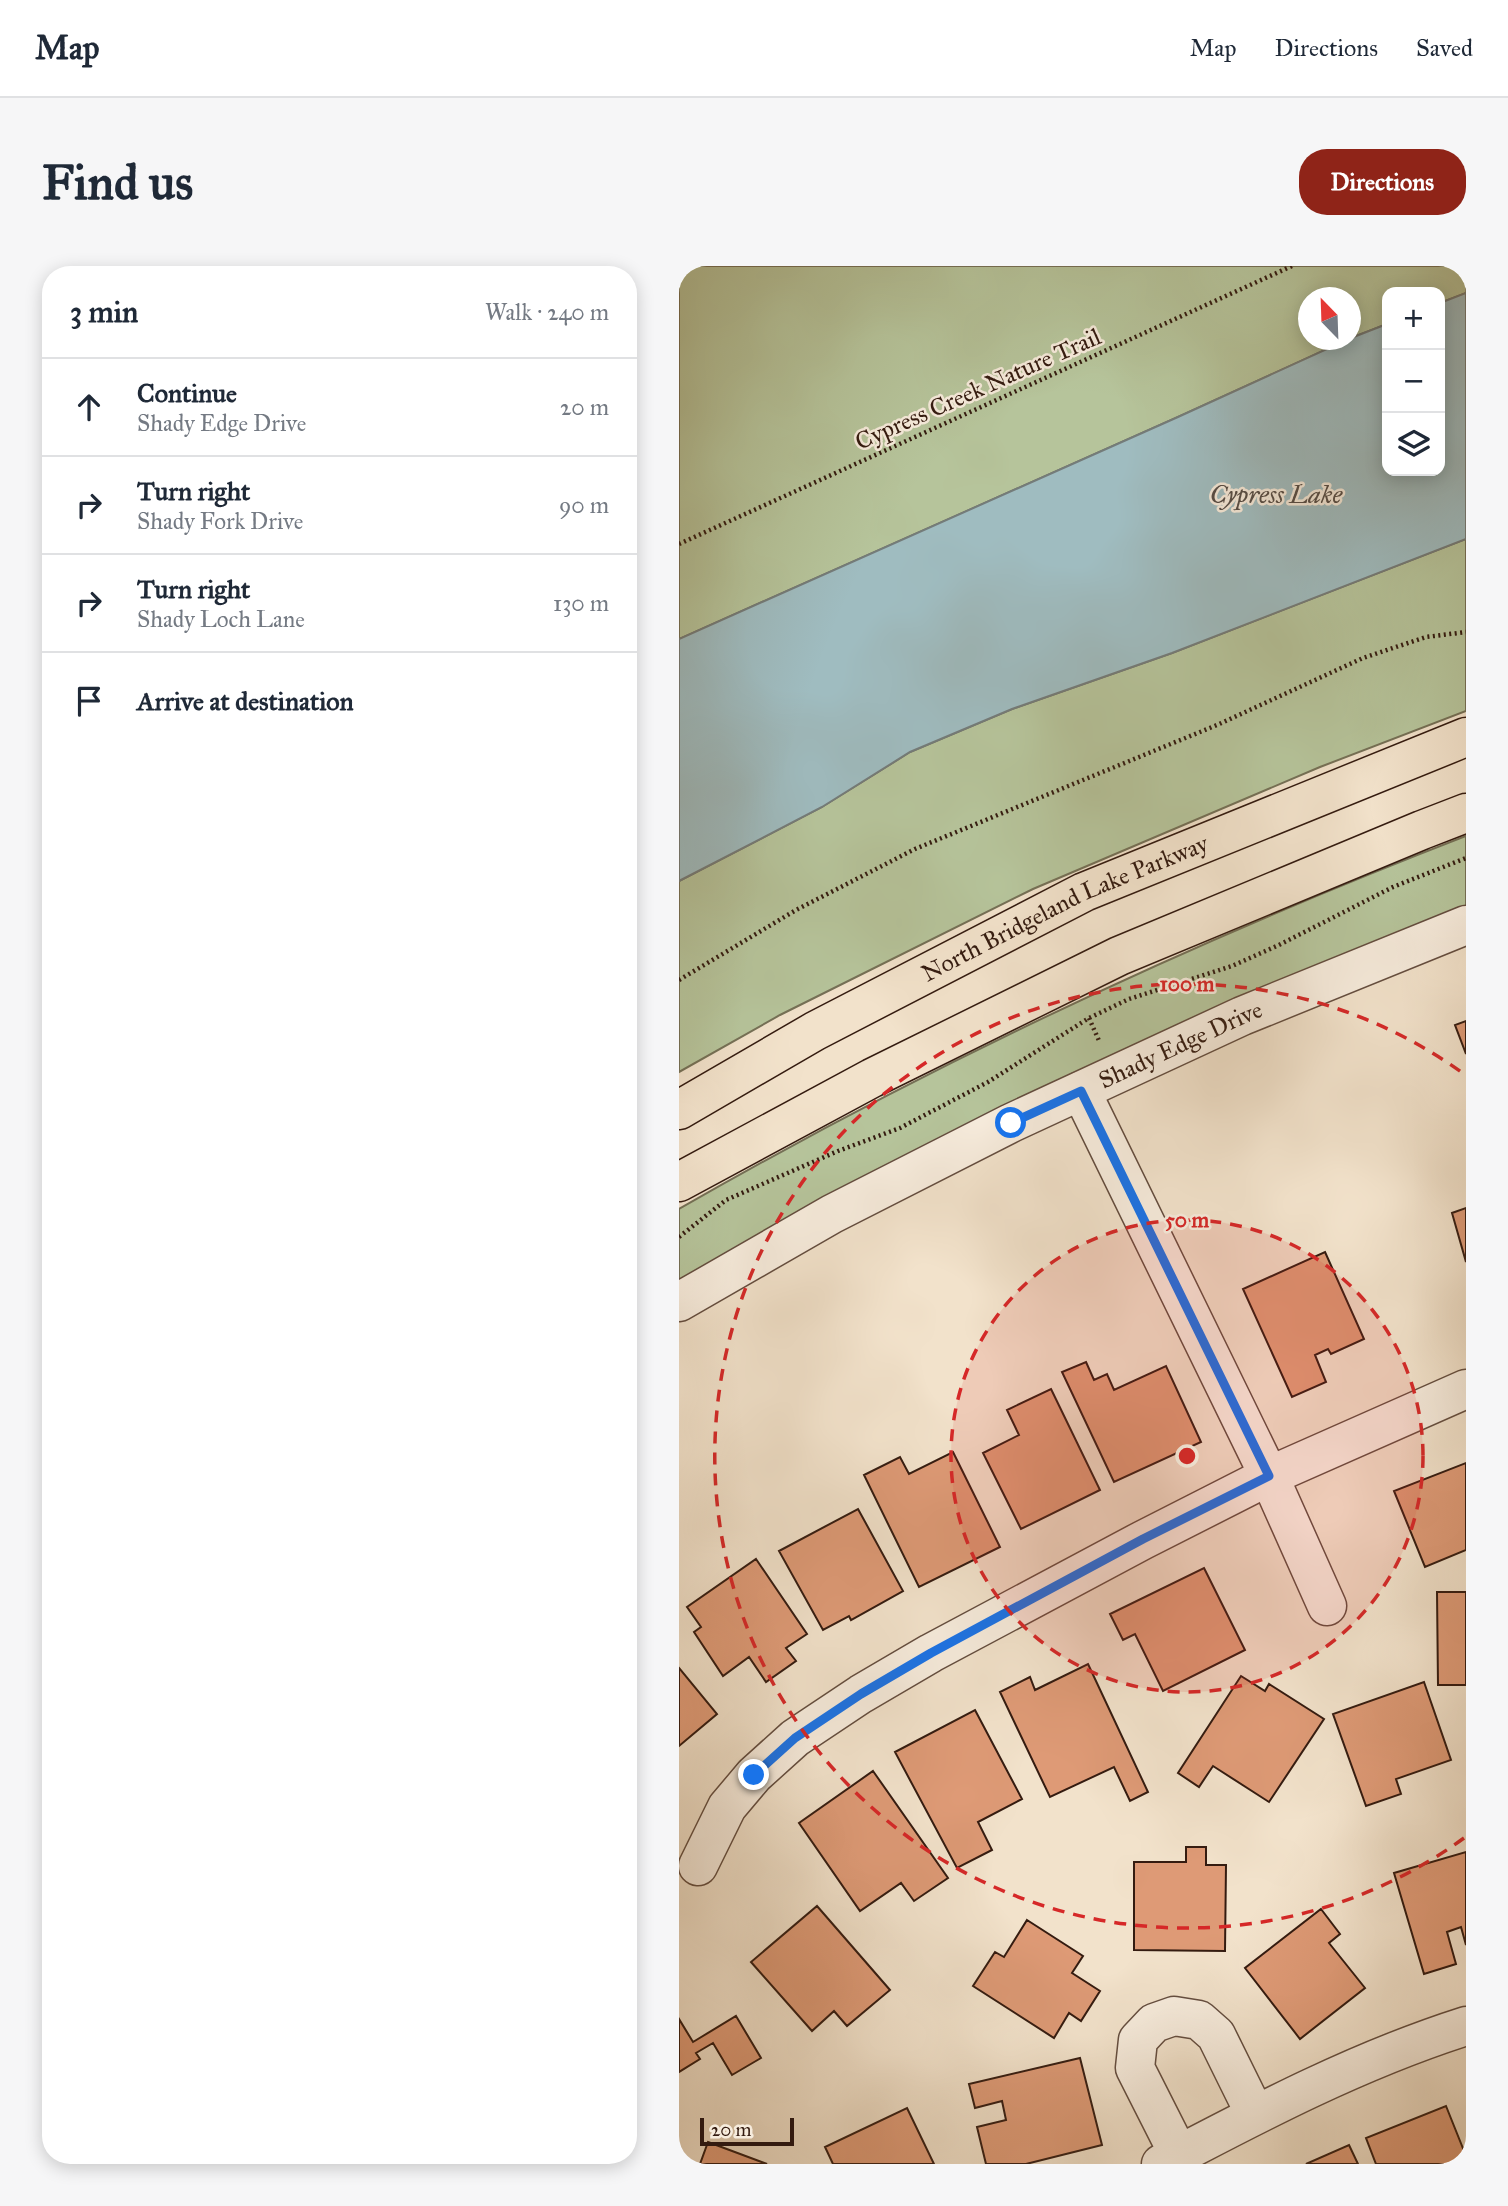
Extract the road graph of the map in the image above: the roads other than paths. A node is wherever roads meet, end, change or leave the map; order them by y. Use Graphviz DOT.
graph roads {
  1 [pos="1466,737"];
  2 [pos="1466,813"];
  3 [pos="1466,925"];
  4 [pos="1081,1091"];
  5 [pos="679,1110"];
  6 [pos="679,1182"];
  7 [pos="679,1302"];
  8 [pos="1466,1389"];
  9 [pos="1269,1476"];
  10 [pos="1327,1606"];
  11 [pos="698,1866"];
  12 [pos="1466,2026"];
  13 [pos="1255,2115"];
  14 [pos="1170,2159"];
  1 -- 5 [label="main road, North Bridgeland Lake Parkway"];
  2 -- 6 [label="main road"];
  3 -- 4 [label="street, Shady Edge Drive"];
  4 -- 7 [label="street, Shady Edge Drive"];
  4 -- 9 [label="street"];
  8 -- 9 [label="street"];
  9 -- 10 [label="street"];
  9 -- 11 [label="street"];
  12 -- 13 [label="street"];
  13 -- 14 [label="street"];
  13 -- 14 [label="street"];
}
